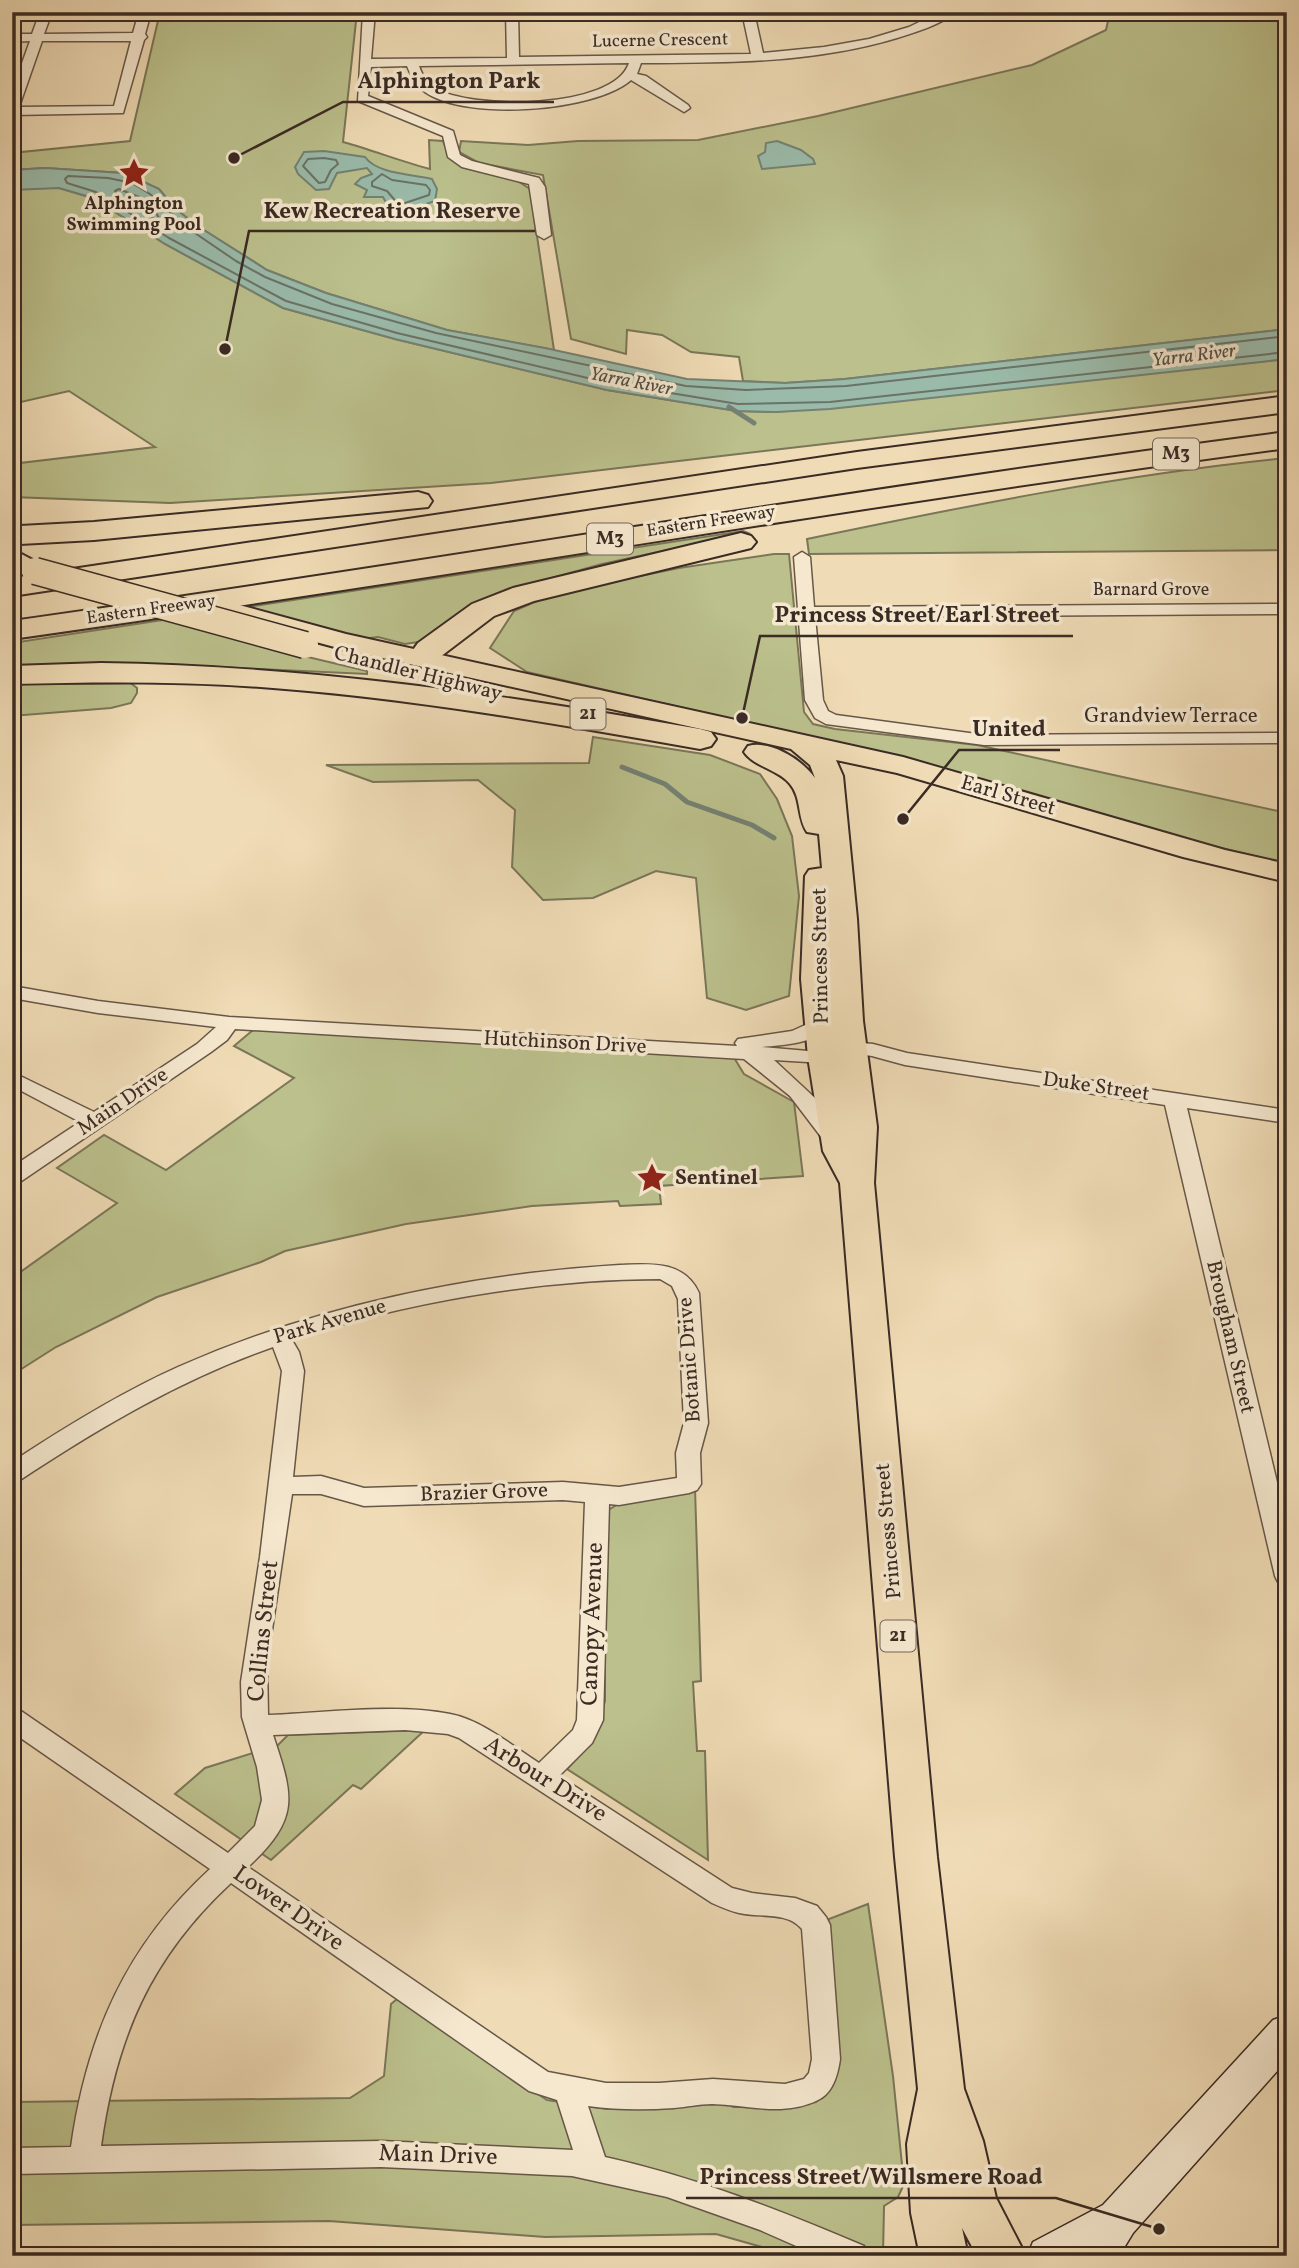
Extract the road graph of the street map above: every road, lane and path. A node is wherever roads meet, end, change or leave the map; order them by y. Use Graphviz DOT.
graph roads {
  1 [pos="46,12"];
  2 [pos="145,12"];
  3 [pos="369,12"];
  4 [pos="512,12"];
  5 [pos="748,12"];
  6 [pos="950,12"];
  7 [pos="37,37"];
  8 [pos="141,37"];
  9 [pos="12,38"];
  10 [pos="758,57"];
  11 [pos="636,60"];
  12 [pos="513,61"];
  13 [pos="363,62"];
  14 [pos="412,62"];
  15 [pos="630,76"];
  16 [pos="684,108"];
  17 [pos="12,110"];
  18 [pos="544,235"];
  19 [pos="1287,404"];
  20 [pos="1287,440"];
  21 [pos="857,460"];
  22 [pos="1065,468"];
  23 [pos="17,555"];
  24 [pos="802,557"];
  25 [pos="553,586"];
  26 [pos="1287,609"];
  27 [pos="806,616"];
  28 [pos="1287,618"];
  29 [pos="12,630"];
  30 [pos="413,658"];
  31 [pos="471,663"];
  32 [pos="12,675"];
  33 [pos="350,683"];
  34 [pos="1287,738"];
  35 [pos="700,740"];
  36 [pos="800,743"];
  37 [pos="758,752"];
  38 [pos="827,767"];
  39 [pos="1215,856"];
  40 [pos="1287,873"];
  41 [pos="12,992"];
  42 [pos="229,1023"];
  43 [pos="834,1048"];
  44 [pos="746,1049"];
  45 [pos="12,1078"];
  46 [pos="1174,1099"];
  47 [pos="1287,1116"];
  48 [pos="95,1121"];
  49 [pos="848,1167"];
  50 [pos="12,1177"];
  51 [pos="679,1279"];
  52 [pos="277,1336"];
  53 [pos="12,1474"];
  54 [pos="689,1484"];
  55 [pos="279,1486"];
  56 [pos="597,1493"];
  57 [pos="1287,1576"];
  58 [pos="12,1718"];
  59 [pos="257,1725"];
  60 [pos="541,1777"];
  61 [pos="231,1869"];
  62 [pos="811,1916"];
  63 [pos="1287,2032"];
  64 [pos="941,2089"];
  65 [pos="568,2091"];
  66 [pos="84,2160"];
  67 [pos="12,2161"];
  68 [pos="593,2166"];
  69 [pos="1118,2219"];
  70 [pos="851,2255"];
  71 [pos="944,2256"];
  72 [pos="1002,2256"];
  73 [pos="1048,2256"];
  74 [pos="1096,2256"];
  1 -- 7 [label="street"];
  2 -- 8 [label="street"];
  3 -- 13 [label="street"];
  4 -- 12 [label="street"];
  5 -- 10 [label="street"];
  6 -- 10 [label="street, Lucerne Crescent"];
  7 -- 8 [label="street"];
  7 -- 9 [label="street"];
  7 -- 17 [label="street"];
  8 -- 17 [label="street"];
  10 -- 11 [label="street, Lucerne Crescent"];
  11 -- 12 [label="street, Lucerne Crescent"];
  11 -- 15 [label="street"];
  12 -- 14 [label="street, Lucerne Crescent"];
  13 -- 14 [label="street, Lucerne Crescent"];
  13 -- 18 [label="street"];
  14 -- 15 [label="street"];
  15 -- 16 [label="street"];
  19 -- 21 [label="highway, Eastern Freeway / M3"];
  20 -- 22 [label="highway, Eastern Freeway / M3"];
  21 -- 23 [label="highway, Eastern Freeway / M3"];
  21 -- 23 [label="highway"];
  22 -- 25 [label="highway"];
  22 -- 29 [label="highway, Eastern Freeway / M3"];
  23 -- 30 [label="main road, Chandler Highway / 21"];
  23 -- 30 [label="main road, Chandler Highway / 21, bridge"];
  24 -- 27 [label="street"];
  25 -- 30 [label="highway"];
  25 -- 31 [label="highway"];
  26 -- 27 [label="street, Barnard Grove"];
  27 -- 28 [label="street, Barnard Grove"];
  27 -- 34 [label="street, Grandview Terrace"];
  30 -- 31 [label="main road, Chandler Highway / 21"];
  30 -- 33 [label="highway"];
  30 -- 35 [label="main road, Chandler Highway / 21"];
  31 -- 36 [label="main road, Chandler Highway / 21"];
  32 -- 33 [label="highway"];
  33 -- 35 [label="highway"];
  35 -- 37 [label="main road, Chandler Highway / 21"];
  36 -- 38 [label="main road, 21"];
  36 -- 39 [label="main road, Earl Street"];
  37 -- 38 [label="main road, Chandler Highway"];
  37 -- 43 [label="main road, Princess Street / 21"];
  38 -- 39 [label="main road, Earl Street"];
  38 -- 43 [label="main road, Princess Street / 21"];
  39 -- 40 [label="main road, Earl Street"];
  41 -- 42 [label="street, Hutchinson Drive"];
  42 -- 44 [label="street, Hutchinson Drive"];
  42 -- 48 [label="street, Main Drive"];
  43 -- 44 [label="street, Hutchinson Drive"];
  43 -- 44 [label="street, Hutchinson Drive"];
  43 -- 46 [label="street, Duke Street"];
  43 -- 49 [label="main road, Princess Street / 21"];
  44 -- 49 [label="street"];
  45 -- 48 [label="street"];
  46 -- 47 [label="street, Duke Street"];
  46 -- 57 [label="street, Brougham Street"];
  48 -- 50 [label="street, Main Drive"];
  49 -- 64 [label="main road, Princess Street / 21"];
  51 -- 52 [label="street, Park Avenue"];
  51 -- 54 [label="street, Botanic Drive"];
  52 -- 53 [label="street, Park Avenue"];
  52 -- 55 [label="street, Collins Street"];
  54 -- 56 [label="street, Brazier Grove"];
  55 -- 56 [label="street, Brazier Grove"];
  55 -- 59 [label="street, Collins Street"];
  56 -- 60 [label="street, Canopy Avenue"];
  58 -- 61 [label="street, Lower Drive"];
  59 -- 60 [label="street, Arbour Drive"];
  59 -- 61 [label="street, Collins Street"];
  60 -- 62 [label="street, Arbour Drive"];
  61 -- 65 [label="street, Lower Drive"];
  61 -- 66 [label="street, Collins Street"];
  62 -- 65 [label="street, Lower Drive"];
  63 -- 69 [label="main road"];
  64 -- 71 [label="main road, Princess Street / 21"];
  64 -- 72 [label="main road, Princess Street / 21"];
  65 -- 68 [label="street"];
  66 -- 67 [label="street, Main Drive"];
  66 -- 68 [label="street, Main Drive"];
  68 -- 70 [label="street, Main Drive"];
  69 -- 73 [label="main road"];
  69 -- 74 [label="main road"];
}
